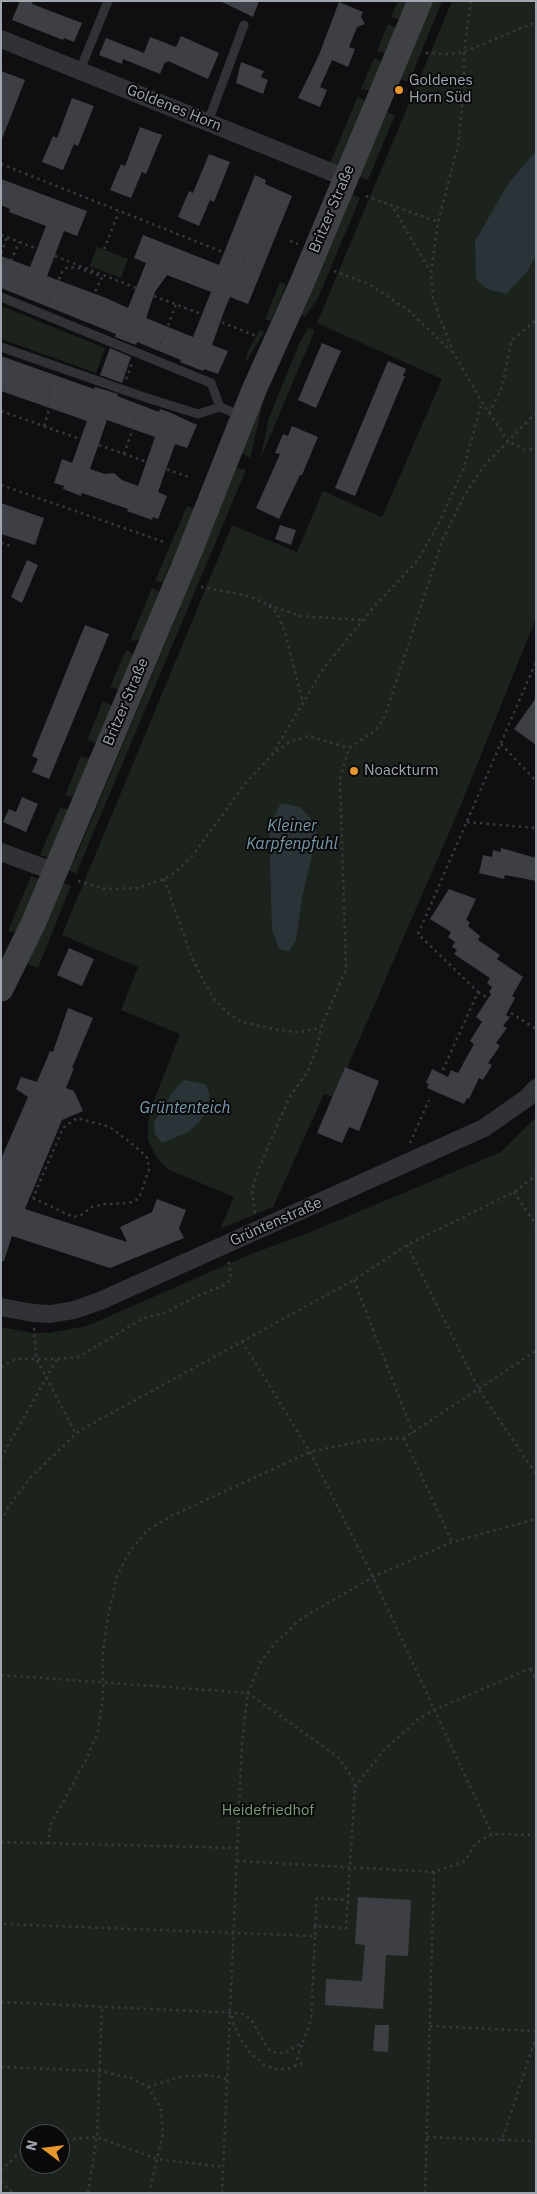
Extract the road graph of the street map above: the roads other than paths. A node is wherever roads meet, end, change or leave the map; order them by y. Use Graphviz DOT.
graph roads {
  1 [pos="108,1"];
  2 [pos="420,1"];
  3 [pos="244,25"];
  4 [pos="1,39"];
  5 [pos="80,70"];
  6 [pos="208,122"];
  7 [pos="346,178"];
  8 [pos="1,297"];
  9 [pos="1,347"];
  10 [pos="232,411"];
  11 [pos="1,852"];
  12 [pos="55,872"];
  13 [pos="2,987"];
  14 [pos="536,1088"];
  15 [pos="1,1307"];
  1 -- 5 [label="lane"];
  2 -- 7 [label="main road, Britzer Straße"];
  3 -- 6 [label="lane"];
  4 -- 5 [label="street, Goldenes Horn"];
  5 -- 6 [label="street, Goldenes Horn"];
  6 -- 7 [label="street, Goldenes Horn"];
  7 -- 10 [label="main road, Britzer Straße"];
  8 -- 10 [label="lane"];
  9 -- 10 [label="lane"];
  10 -- 12 [label="main road, Britzer Straße"];
  11 -- 12 [label="street"];
  12 -- 13 [label="main road, Britzer Straße"];
  14 -- 15 [label="street, Grüntenstraße"];
}
